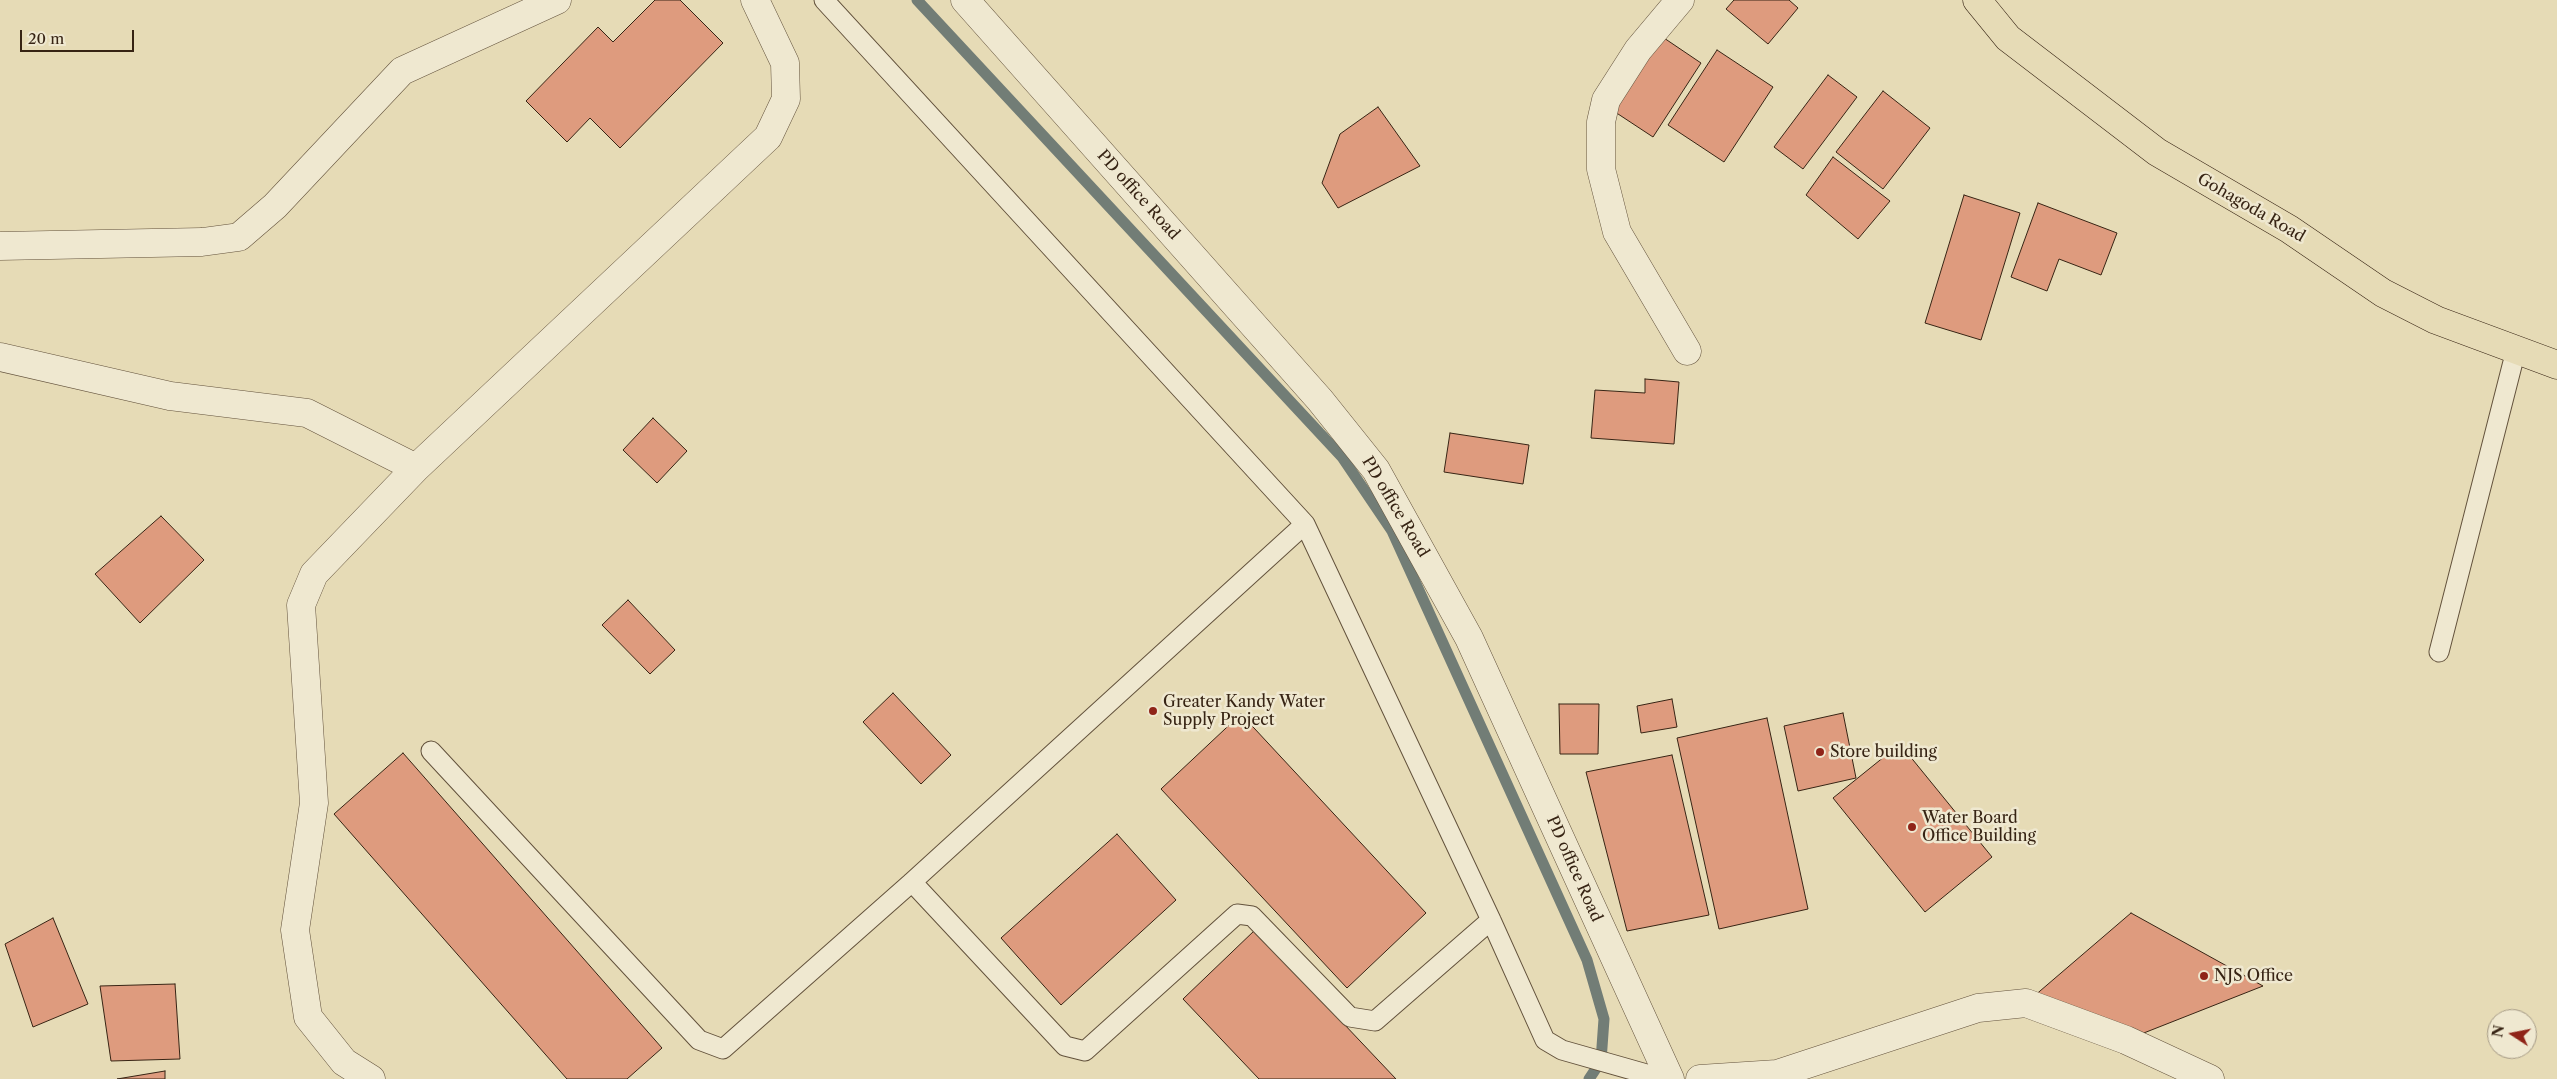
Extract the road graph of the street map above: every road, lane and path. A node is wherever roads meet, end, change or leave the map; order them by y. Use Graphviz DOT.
graph roads {
  1 [pos="557,0"];
  2 [pos="755,0"];
  3 [pos="824,0"];
  4 [pos="965,0"];
  5 [pos="1680,0"];
  6 [pos="1978,0"];
  7 [pos="0,246"];
  8 [pos="2516,350"];
  9 [pos="1687,351"];
  10 [pos="0,357"];
  11 [pos="2557,365"];
  12 [pos="416,468"];
  13 [pos="1305,524"];
  14 [pos="2439,652"];
  15 [pos="431,751"];
  16 [pos="912,882"];
  17 [pos="1491,920"];
  18 [pos="1714,1078"];
  19 [pos="371,1079"];
  20 [pos="1664,1079"];
  21 [pos="1670,1079"];
  22 [pos="2210,1079"];
  1 -- 7 [label="street"];
  2 -- 12 [label="street"];
  3 -- 13 [label="lane"];
  4 -- 21 [label="street, PD office Road"];
  5 -- 9 [label="street"];
  6 -- 8 [label="main road, Gohagoda Road"];
  8 -- 11 [label="main road, Gohagoda Road"];
  8 -- 14 [label="lane"];
  10 -- 12 [label="street"];
  12 -- 19 [label="street"];
  13 -- 16 [label="lane"];
  13 -- 17 [label="lane"];
  15 -- 16 [label="lane"];
  16 -- 17 [label="lane"];
  17 -- 20 [label="lane"];
  18 -- 22 [label="street"];
}
